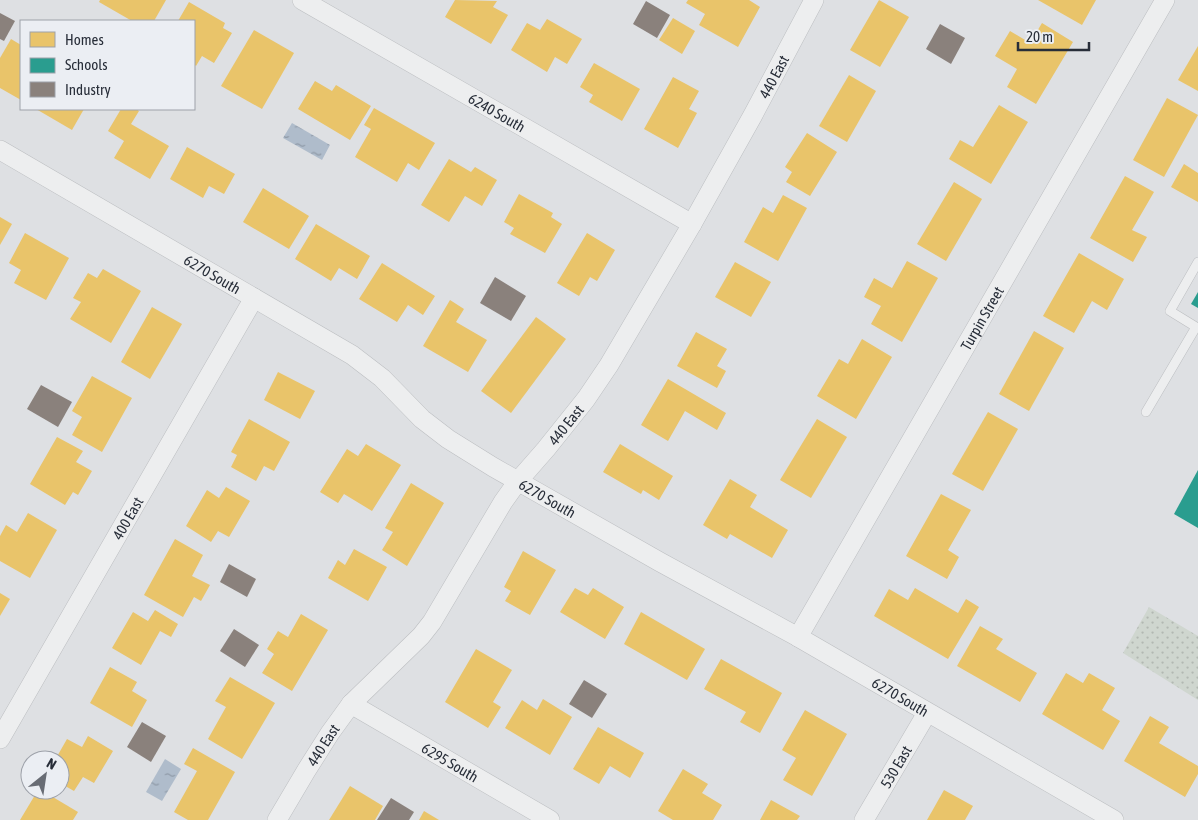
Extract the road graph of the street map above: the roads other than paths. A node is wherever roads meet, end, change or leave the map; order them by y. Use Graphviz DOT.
graph roads {
  1 [pos="302,0"];
  2 [pos="814,0"];
  3 [pos="1165,0"];
  4 [pos="0,150"];
  5 [pos="692,224"];
  6 [pos="1198,262"];
  7 [pos="254,298"];
  8 [pos="1146,412"];
  9 [pos="518,481"];
  10 [pos="798,637"];
  11 [pos="351,704"];
  12 [pos="927,713"];
  13 [pos="0,739"];
  14 [pos="277,820"];
  15 [pos="550,820"];
  16 [pos="864,820"];
  17 [pos="1114,820"];
  1 -- 5 [label="street, 6240 South"];
  2 -- 5 [label="street, 440 East"];
  3 -- 10 [label="street, Turpin Street"];
  4 -- 7 [label="street, 6270 South"];
  5 -- 9 [label="street, 440 East"];
  6 -- 8 [label="lane"];
  7 -- 9 [label="street, 6270 South"];
  7 -- 13 [label="street, 400 East"];
  9 -- 10 [label="street, 6270 South"];
  9 -- 11 [label="street, 440 East"];
  10 -- 12 [label="street, 6270 South"];
  11 -- 14 [label="street, 440 East"];
  11 -- 15 [label="street, 6295 South"];
  12 -- 16 [label="street, 530 East"];
  12 -- 17 [label="street, 6270 South"];
}
